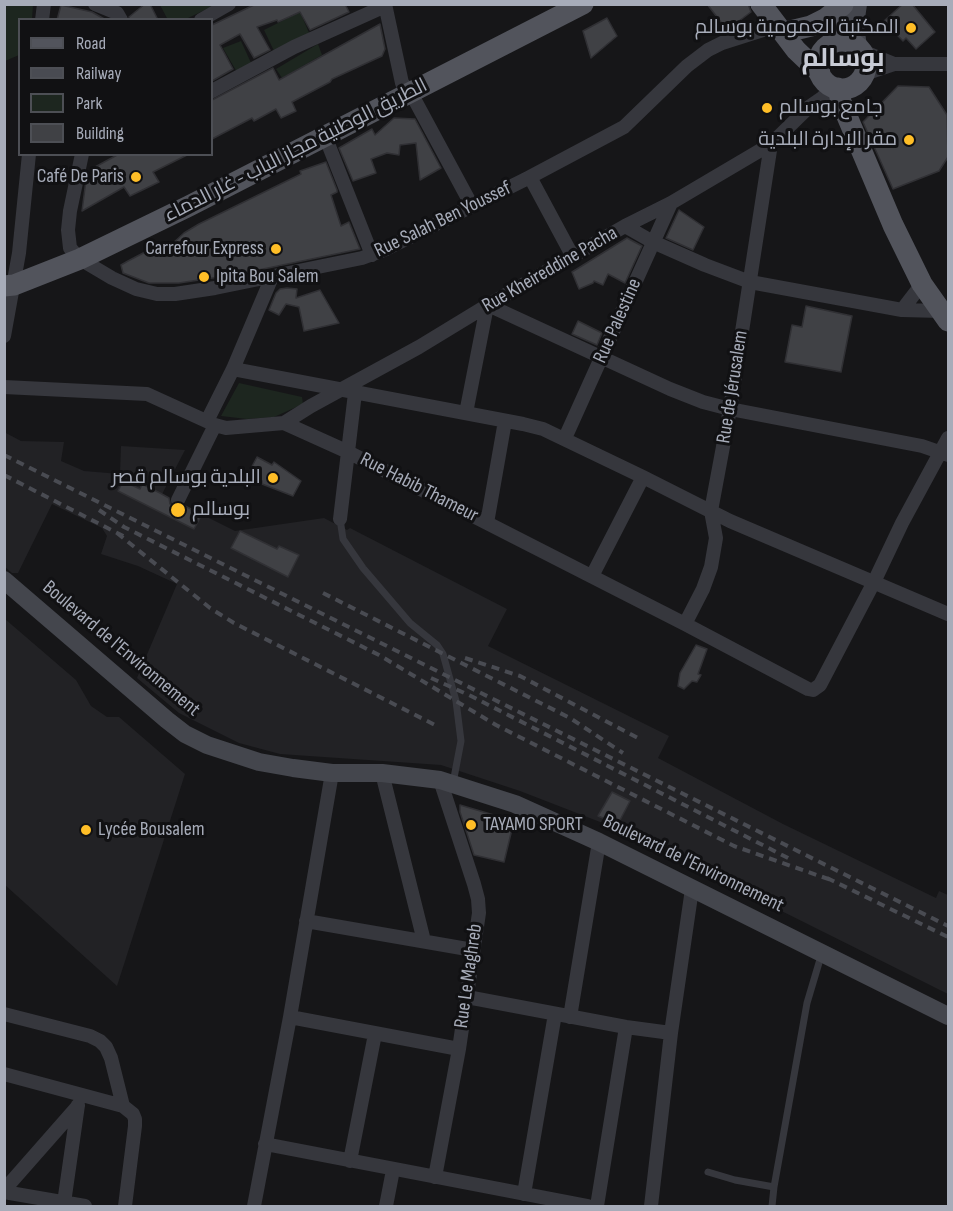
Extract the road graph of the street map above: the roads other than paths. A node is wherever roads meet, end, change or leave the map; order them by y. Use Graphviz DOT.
graph roads {
  1 [pos="94,4"];
  2 [pos="229,4"];
  3 [pos="555,4"];
  4 [pos="583,4"];
  5 [pos="762,4"];
  6 [pos="858,4"];
  7 [pos="385,5"];
  8 [pos="843,5"];
  9 [pos="119,18"];
  10 [pos="204,18"];
  11 [pos="780,28"];
  12 [pos="830,45"];
  13 [pos="860,49"];
  14 [pos="894,64"];
  15 [pos="948,64"];
  16 [pos="839,82"];
  17 [pos="406,88"];
  18 [pos="213,89"];
  19 [pos="325,136"];
  20 [pos="771,144"];
  21 [pos="29,156"];
  22 [pos="82,156"];
  23 [pos="530,177"];
  24 [pos="186,199"];
  25 [pos="672,203"];
  26 [pos="472,206"];
  27 [pos="625,226"];
  28 [pos="653,242"];
  29 [pos="75,254"];
  30 [pos="372,255"];
  31 [pos="573,257"];
  32 [pos="11,270"];
  33 [pos="272,277"];
  34 [pos="750,282"];
  35 [pos="922,284"];
  36 [pos="487,305"];
  37 [pos="902,310"];
  38 [pos="945,316"];
  39 [pos="4,336"];
  40 [pos="601,357"];
  41 [pos="233,369"];
  42 [pos="4,387"];
  43 [pos="340,390"];
  44 [pos="355,393"];
  45 [pos="730,409"];
  46 [pos="466,413"];
  47 [pos="505,421"];
  48 [pos="211,423"];
  49 [pos="284,423"];
  50 [pos="565,438"];
  51 [pos="948,438"];
  52 [pos="346,451"];
  53 [pos="945,453"];
  54 [pos="644,477"];
  55 [pos="178,500"];
  56 [pos="711,512"];
  57 [pos="340,519"];
  58 [pos="487,523"];
  59 [pos="592,576"];
  60 [pos="4,580"];
  61 [pos="874,582"];
  62 [pos="948,614"];
  63 [pos="685,624"];
  64 [pos="332,773"];
  65 [pos="382,773"];
  66 [pos="447,781"];
  67 [pos="599,842"];
  68 [pos="692,889"];
  69 [pos="306,921"];
  70 [pos="424,940"];
  71 [pos="473,950"];
  72 [pos="822,953"];
  73 [pos="467,997"];
  74 [pos="4,1014"];
  75 [pos="555,1014"];
  76 [pos="948,1016"];
  77 [pos="290,1017"];
  78 [pos="570,1017"];
  79 [pos="626,1027"];
  80 [pos="671,1033"];
  81 [pos="375,1034"];
  82 [pos="459,1049"];
  83 [pos="4,1074"];
  84 [pos="79,1100"];
  85 [pos="123,1106"];
  86 [pos="265,1144"];
  87 [pos="350,1161"];
  88 [pos="393,1170"];
  89 [pos="708,1172"];
  90 [pos="435,1177"];
  91 [pos="774,1187"];
  92 [pos="4,1191"];
  93 [pos="524,1194"];
  94 [pos="64,1203"];
  95 [pos="85,1206"];
  96 [pos="125,1206"];
  97 [pos="254,1206"];
  98 [pos="386,1206"];
  99 [pos="588,1206"];
  100 [pos="597,1206"];
  101 [pos="651,1206"];
  102 [pos="772,1206"];
  1 -- 9 [label="street"];
  2 -- 10 [label="street"];
  3 -- 17 [label="main road, الطريق الوطنية مجاز الباب - غار الدماء"];
  4 -- 17 [label="main road, الطريق الوطنية مجاز الباب - غار الدماء"];
  5 -- 11 [label="main road"];
  6 -- 13 [label="street"];
  7 -- 17 [label="street"];
  7 -- 18 [label="street"];
  8 -- 11 [label="main road"];
  8 -- 12 [label="street"];
  11 -- 12 [label="main road"];
  11 -- 16 [label="main road"];
  11 -- 23 [label="street, Rue Salah Ben Youssef"];
  12 -- 13 [label="main road"];
  12 -- 16 [label="main road"];
  13 -- 14 [label="street"];
  13 -- 16 [label="main road"];
  14 -- 15 [label="street"];
  14 -- 16 [label="street"];
  16 -- 20 [label="street, Rue Kheireddine Pacha"];
  16 -- 35 [label="main road"];
  17 -- 19 [label="main road, الطريق الوطنية مجاز الباب - غار الدماء"];
  17 -- 24 [label="main road, الطريق الوطنية مجاز الباب - غار الدماء"];
  17 -- 26 [label="street"];
  19 -- 24 [label="main road, الطريق الوطنية مجاز الباب - غار الدماء"];
  19 -- 30 [label="street"];
  20 -- 25 [label="street, Rue Kheireddine Pacha"];
  20 -- 34 [label="street, Rue de Jérusalem"];
  21 -- 32 [label="street"];
  22 -- 29 [label="street"];
  23 -- 26 [label="street, Rue Salah Ben Youssef"];
  23 -- 31 [label="street"];
  24 -- 29 [label="main road, الطريق الوطنية مجاز الباب - غار الدماء"];
  25 -- 27 [label="street, Rue Kheireddine Pacha"];
  25 -- 28 [label="street, Rue Palestine"];
  26 -- 30 [label="street, Rue Salah Ben Youssef"];
  27 -- 28 [label="street"];
  27 -- 31 [label="street, Rue Kheireddine Pacha"];
  28 -- 34 [label="street"];
  28 -- 40 [label="street, Rue Palestine"];
  29 -- 32 [label="main road, الطريق الوطنية مجاز الباب - غار الدماء"];
  29 -- 33 [label="street, Rue Salah Ben Youssef"];
  30 -- 33 [label="street, Rue Salah Ben Youssef"];
  31 -- 36 [label="street, Rue Kheireddine Pacha"];
  32 -- 39 [label="street"];
  33 -- 41 [label="street"];
  34 -- 37 [label="street"];
  34 -- 45 [label="street, Rue de Jérusalem"];
  35 -- 37 [label="street"];
  35 -- 38 [label="main road"];
  36 -- 40 [label="street"];
  36 -- 43 [label="street, Rue Kheireddine Pacha"];
  36 -- 46 [label="street"];
  37 -- 38 [label="street"];
  40 -- 45 [label="street"];
  40 -- 50 [label="street, Rue Palestine"];
  41 -- 43 [label="street"];
  41 -- 48 [label="street"];
  42 -- 48 [label="street"];
  43 -- 44 [label="street"];
  43 -- 49 [label="street, Rue Kheireddine Pacha"];
  44 -- 46 [label="street"];
  44 -- 52 [label="street"];
  45 -- 53 [label="street"];
  45 -- 56 [label="street, Rue de Jérusalem"];
  46 -- 47 [label="street"];
  47 -- 50 [label="street"];
  47 -- 58 [label="street"];
  48 -- 49 [label="street"];
  48 -- 55 [label="street"];
  49 -- 52 [label="street, Rue Habib Thameur"];
  50 -- 54 [label="street"];
  51 -- 53 [label="street"];
  52 -- 57 [label="street"];
  52 -- 58 [label="street, Rue Habib Thameur"];
  53 -- 61 [label="street"];
  54 -- 56 [label="street"];
  54 -- 59 [label="street"];
  56 -- 61 [label="street"];
  56 -- 63 [label="street, Rue de Jérusalem"];
  57 -- 66 [label="lane"];
  58 -- 59 [label="street, Rue Habib Thameur"];
  59 -- 63 [label="street, Rue Habib Thameur"];
  60 -- 64 [label="street, Boulevard de l'Environnement"];
  61 -- 62 [label="street"];
  61 -- 63 [label="street, Rue Habib Thameur"];
  64 -- 65 [label="street, Boulevard de l'Environnement"];
  64 -- 69 [label="street"];
  65 -- 66 [label="street, Boulevard de l'Environnement"];
  65 -- 70 [label="street"];
  66 -- 67 [label="street, Boulevard de l'Environnement"];
  66 -- 71 [label="street, Rue Le Maghreb"];
  67 -- 68 [label="street, Boulevard de l'Environnement"];
  67 -- 78 [label="street"];
  68 -- 72 [label="street, Boulevard de l'Environnement"];
  68 -- 80 [label="street"];
  69 -- 70 [label="street"];
  69 -- 77 [label="street"];
  70 -- 71 [label="street"];
  71 -- 73 [label="street, Rue Le Maghreb"];
  72 -- 76 [label="street, Boulevard de l'Environnement"];
  72 -- 91 [label="lane"];
  73 -- 75 [label="street"];
  73 -- 82 [label="street, Rue Le Maghreb"];
  74 -- 85 [label="street"];
  75 -- 78 [label="street"];
  75 -- 93 [label="street"];
  77 -- 81 [label="street"];
  77 -- 86 [label="street"];
  78 -- 79 [label="street"];
  79 -- 80 [label="street"];
  79 -- 100 [label="street"];
  80 -- 101 [label="street"];
  81 -- 82 [label="street"];
  81 -- 87 [label="street"];
  82 -- 90 [label="street, Rue Le Maghreb"];
  83 -- 84 [label="street"];
  84 -- 85 [label="street"];
  84 -- 92 [label="street"];
  84 -- 94 [label="street"];
  85 -- 96 [label="street"];
  86 -- 87 [label="street"];
  86 -- 97 [label="street"];
  87 -- 88 [label="street"];
  88 -- 90 [label="street"];
  88 -- 98 [label="street"];
  89 -- 91 [label="lane"];
  90 -- 93 [label="street"];
  91 -- 102 [label="lane"];
  92 -- 94 [label="street"];
  93 -- 99 [label="street"];
  94 -- 95 [label="street"];
}
